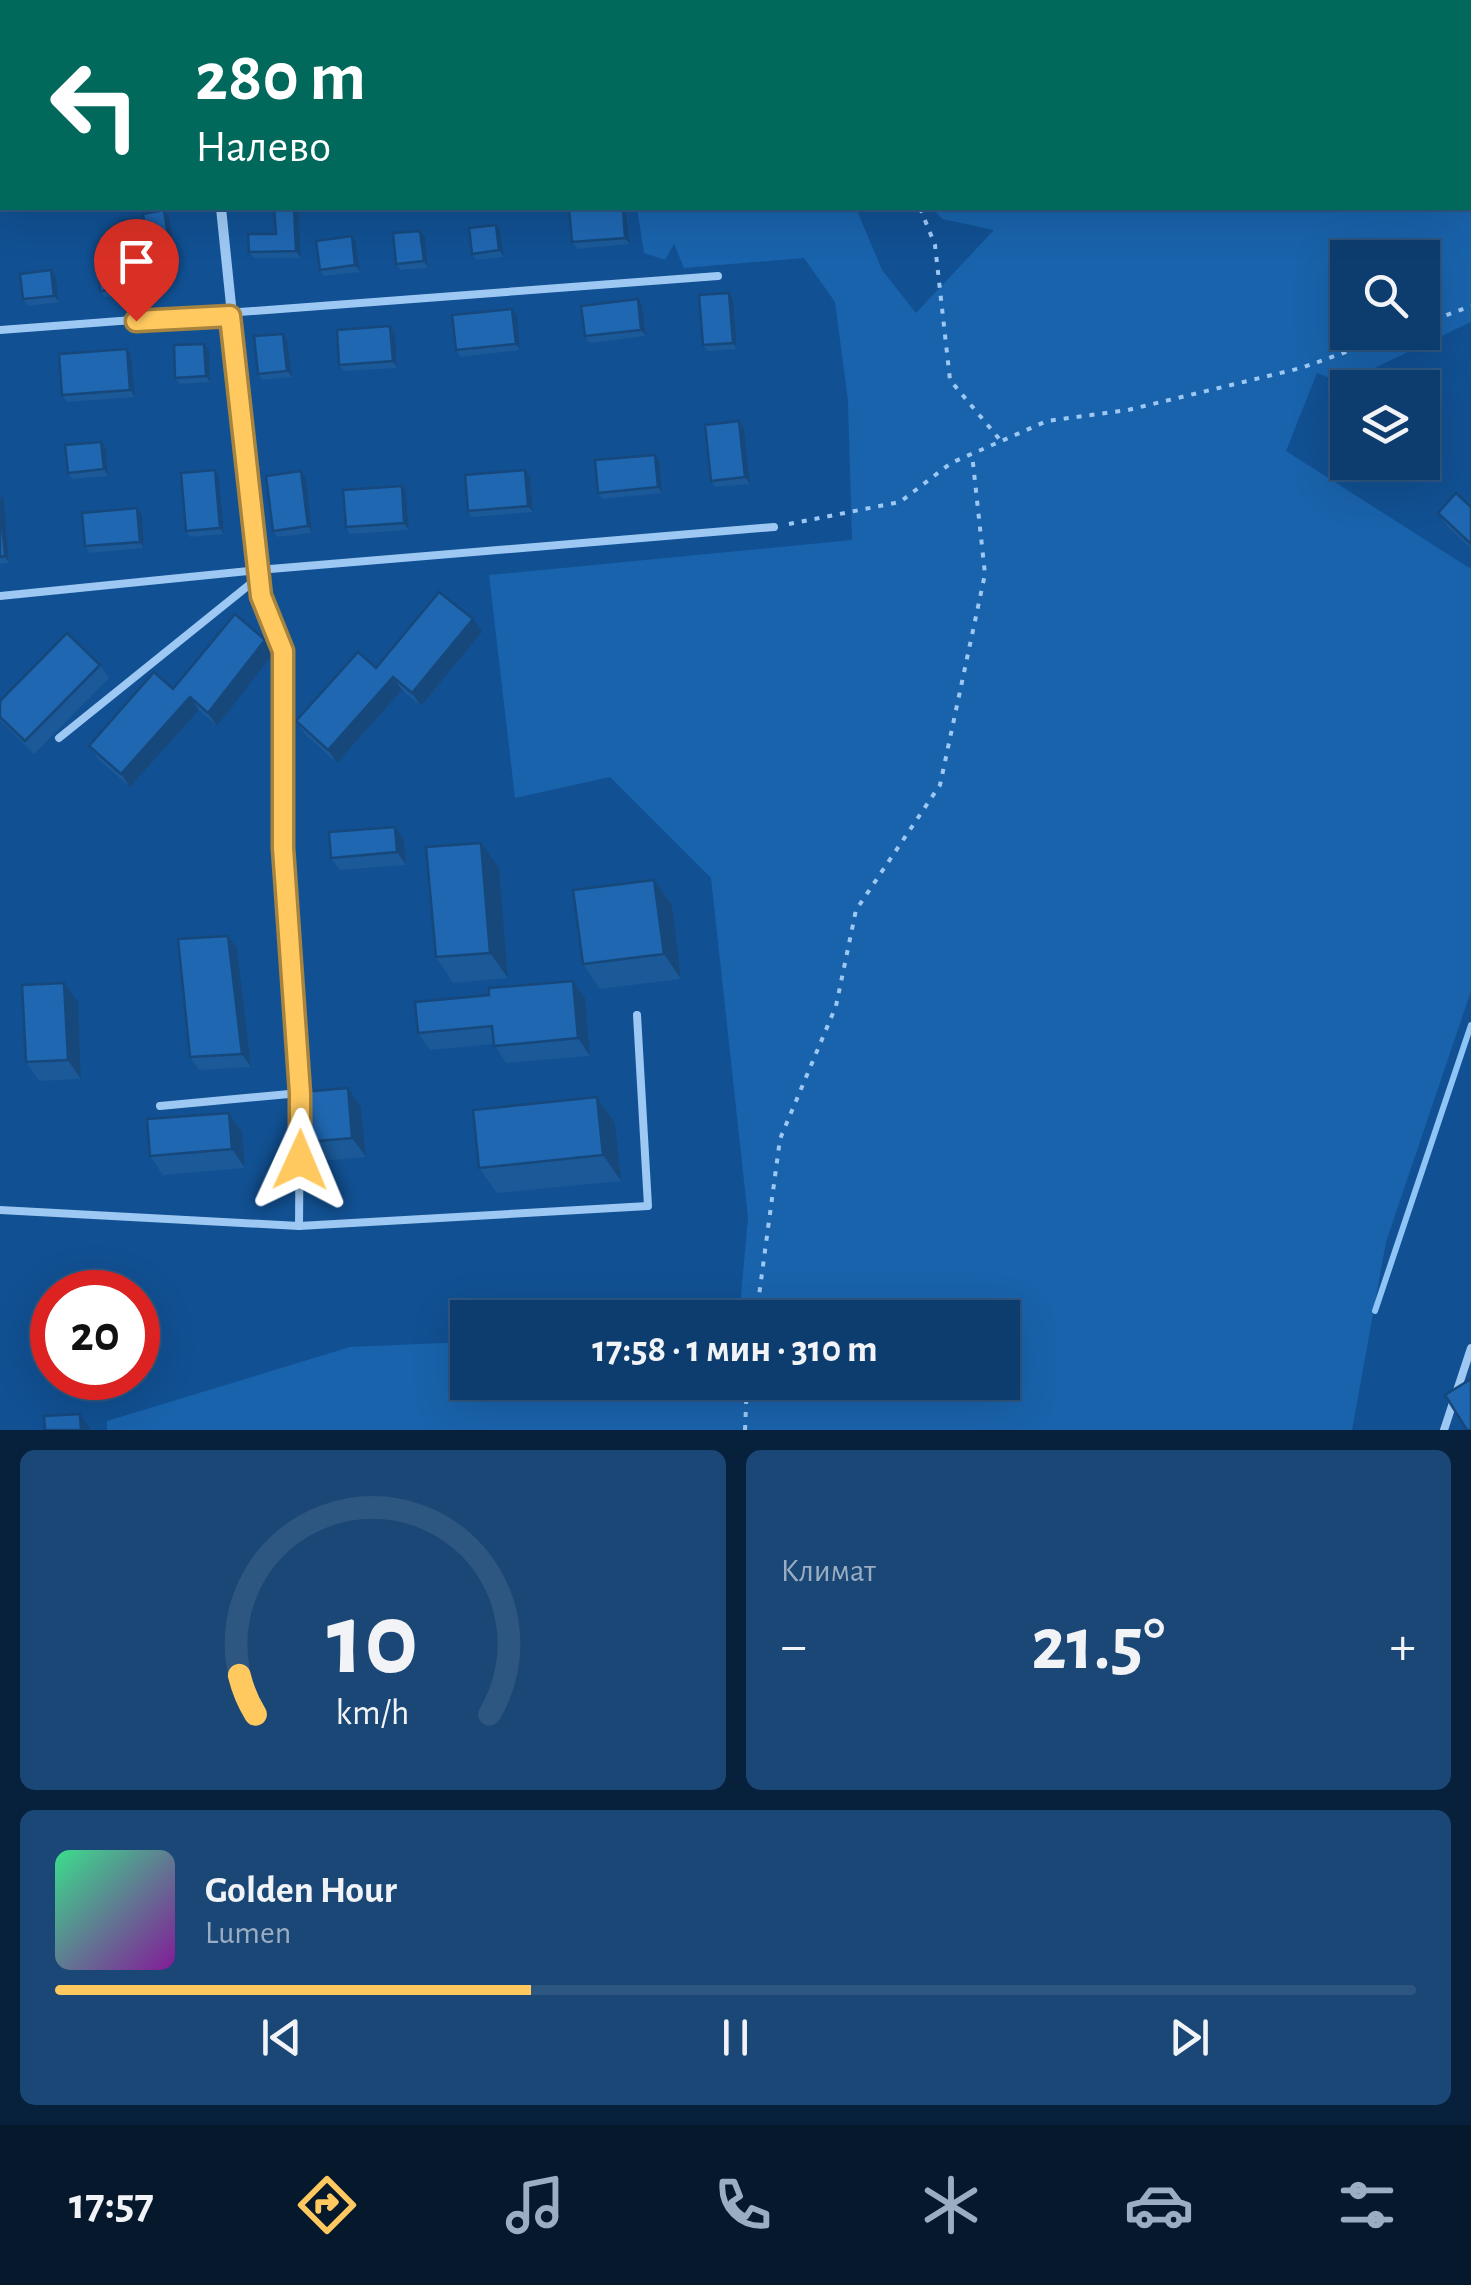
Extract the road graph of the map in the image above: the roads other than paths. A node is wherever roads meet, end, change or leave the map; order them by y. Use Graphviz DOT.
graph roads {
  1 [pos="221,210"];
  2 [pos="718,276"];
  3 [pos="230,316"];
  4 [pos="0,330"];
  5 [pos="774,527"];
  6 [pos="258,573"];
  7 [pos="0,596"];
  8 [pos="59,738"];
  9 [pos="283,848"];
  10 [pos="637,1015"];
  11 [pos="300,1093"];
  12 [pos="160,1106"];
  13 [pos="0,1210"];
  14 [pos="299,1226"];
  15 [pos="1471,1348"];
  16 [pos="1444,1430"];
  1 -- 3 [label="street"];
  2 -- 3 [label="lane"];
  3 -- 4 [label="lane"];
  3 -- 6 [label="street"];
  5 -- 6 [label="lane"];
  6 -- 7 [label="lane"];
  6 -- 8 [label="lane"];
  6 -- 9 [label="street"];
  9 -- 11 [label="lane"];
  10 -- 14 [label="lane"];
  11 -- 12 [label="lane"];
  11 -- 14 [label="lane"];
  13 -- 14 [label="lane"];
  15 -- 16 [label="lane"];
}
